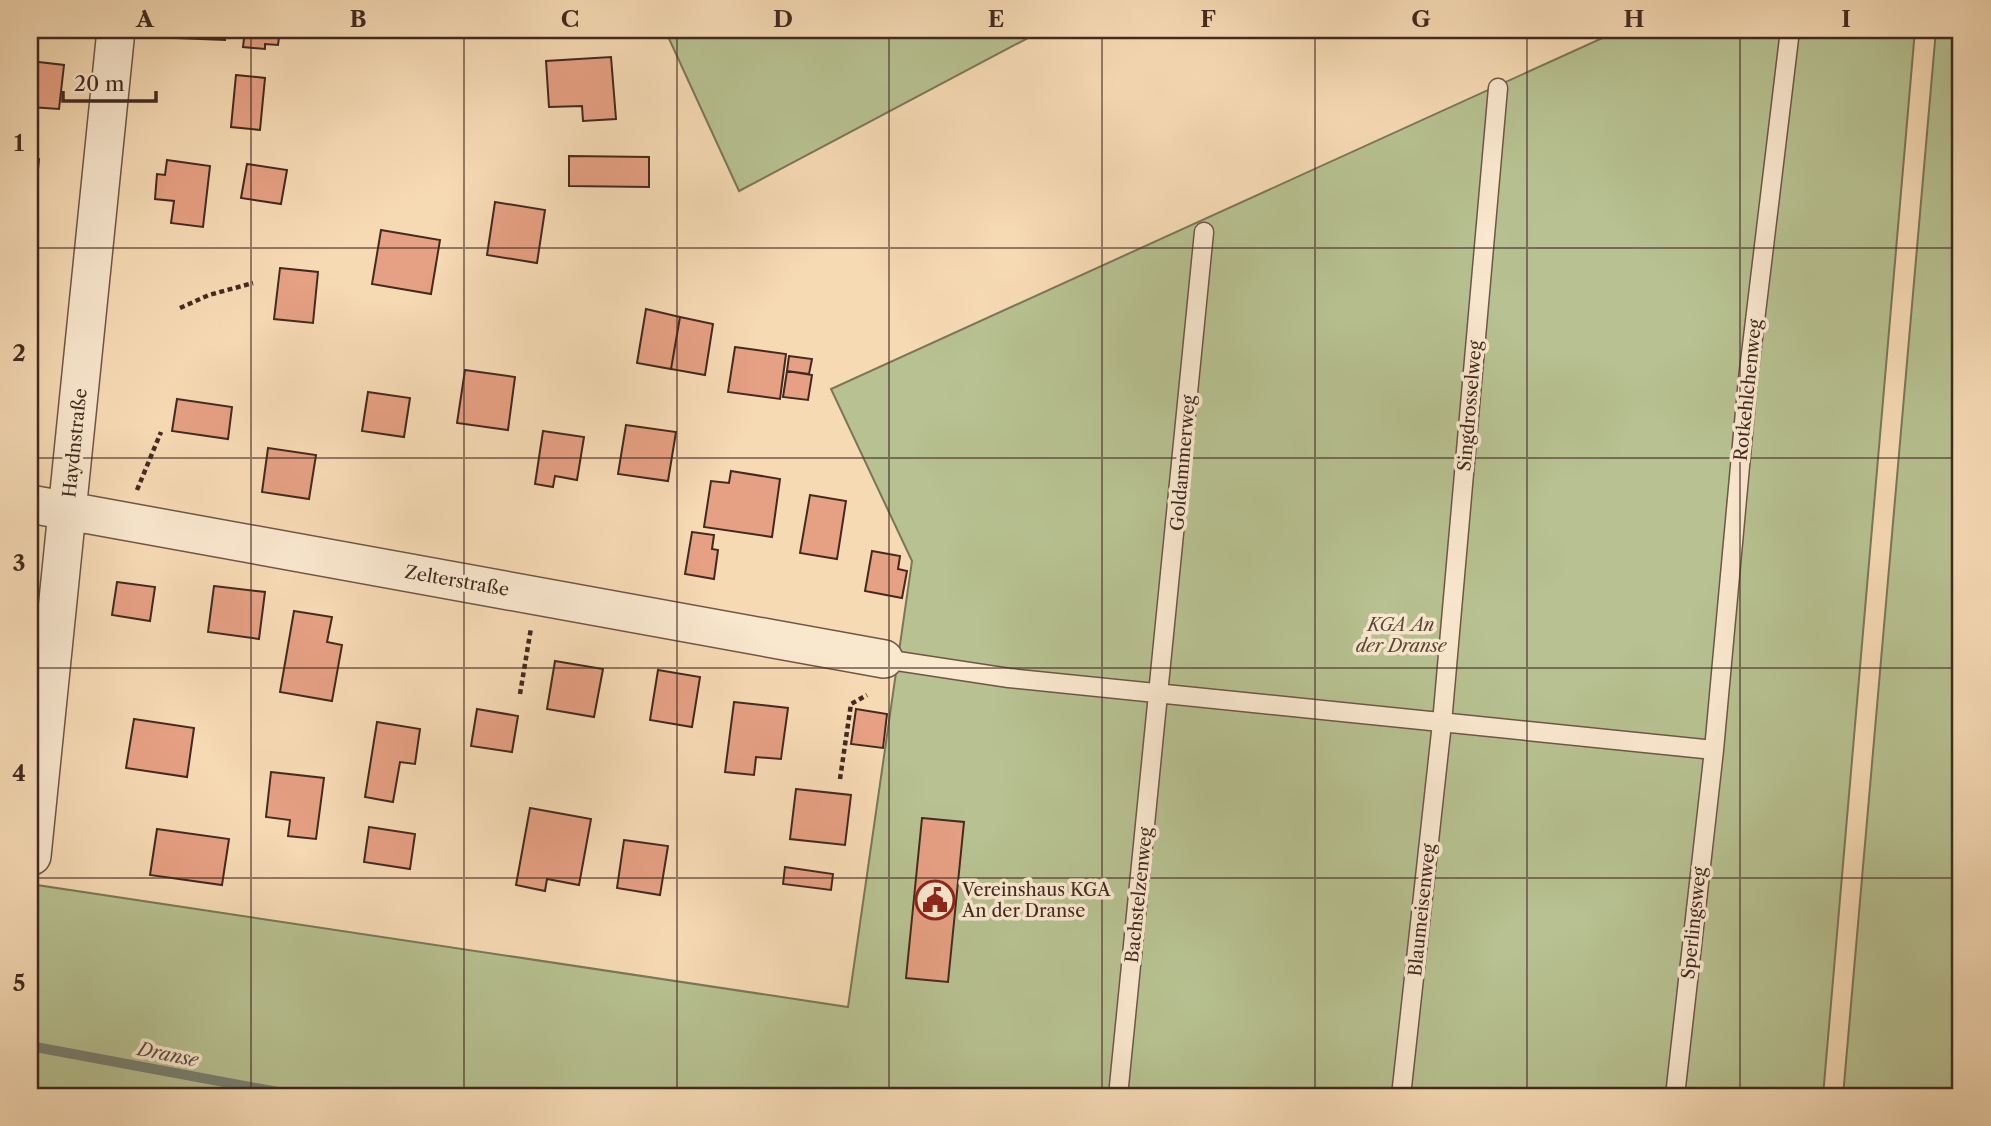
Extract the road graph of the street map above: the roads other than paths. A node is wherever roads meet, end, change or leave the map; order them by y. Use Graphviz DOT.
graph roads {
  1 [pos="116,30"];
  2 [pos="1790,30"];
  3 [pos="1498,88"];
  4 [pos="1204,233"];
  5 [pos="30,504"];
  6 [pos="68,510"];
  7 [pos="884,659"];
  8 [pos="1160,693"];
  9 [pos="1442,723"];
  10 [pos="1714,750"];
  11 [pos="32,856"];
  12 [pos="1118,1096"];
  13 [pos="1401,1096"];
  14 [pos="1675,1096"];
  1 -- 6 [label="street, Haydnstraße"];
  2 -- 10 [label="lane, Rotkehlchenweg"];
  3 -- 9 [label="lane, Singdrosselweg"];
  4 -- 8 [label="lane, Goldammerweg"];
  5 -- 6 [label="street, Zelterstraße"];
  6 -- 7 [label="street, Zelterstraße"];
  6 -- 11 [label="street, Haydnstraße"];
  7 -- 8 [label="lane"];
  8 -- 9 [label="lane"];
  8 -- 12 [label="lane, Bachstelzenweg"];
  9 -- 10 [label="lane"];
  9 -- 13 [label="lane, Blaumeisenweg"];
  10 -- 14 [label="lane, Sperlingsweg"];
}
